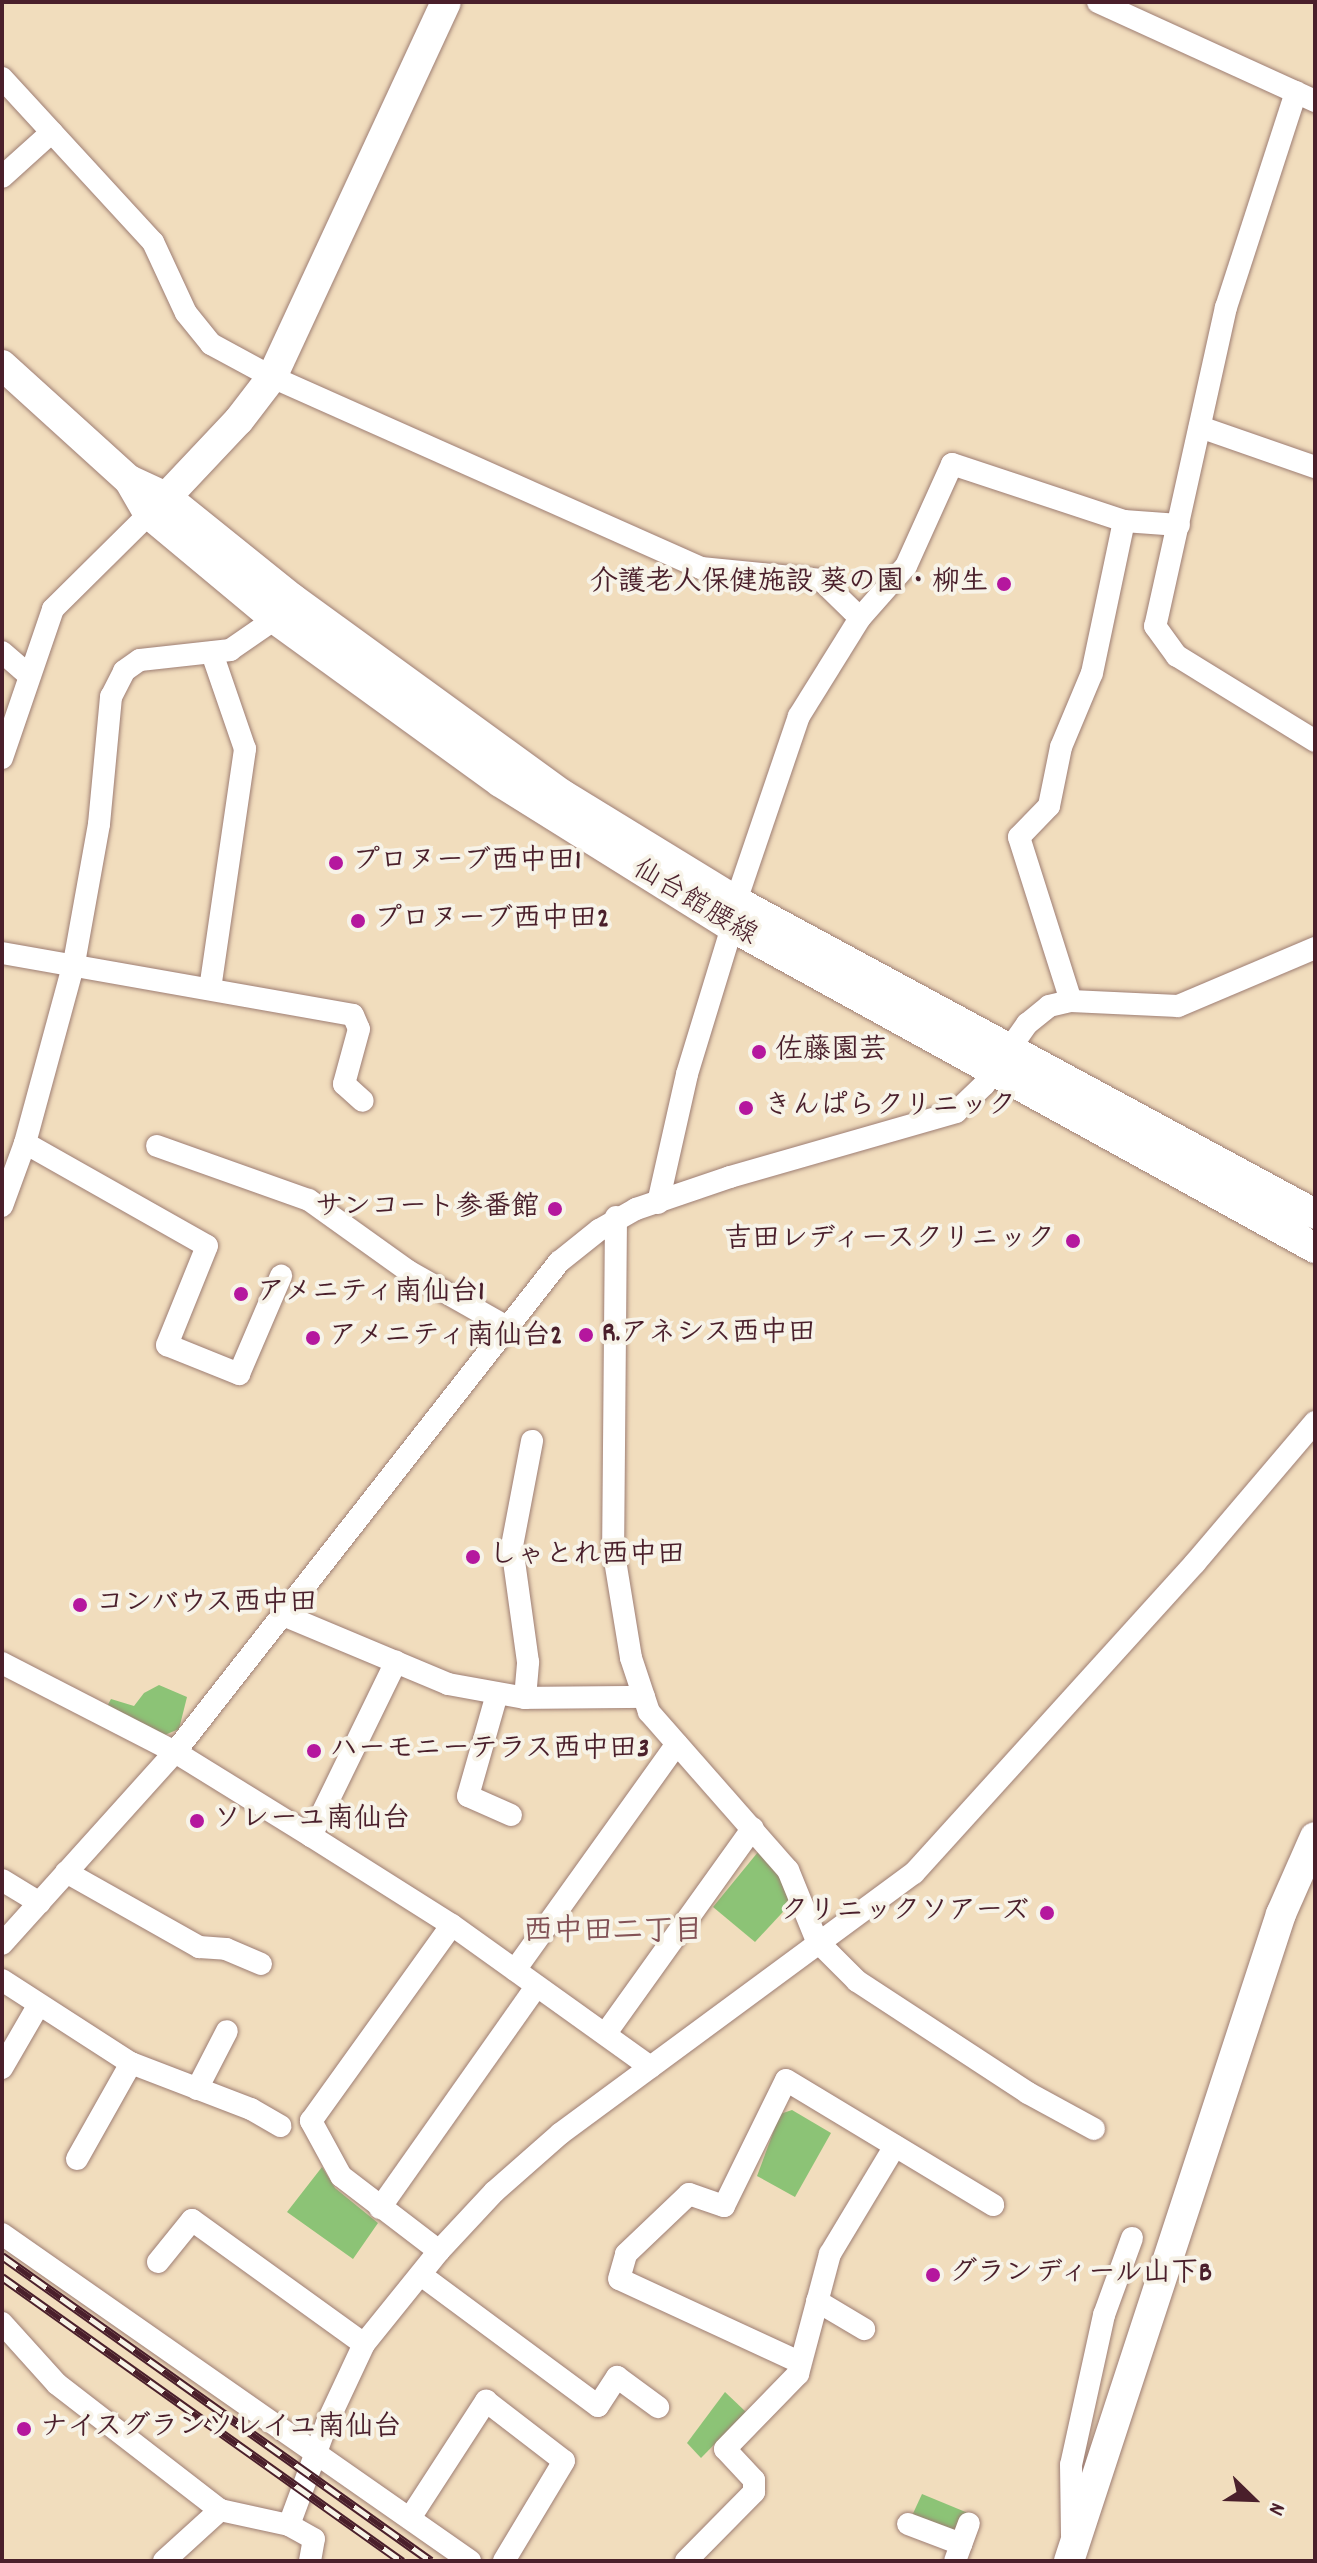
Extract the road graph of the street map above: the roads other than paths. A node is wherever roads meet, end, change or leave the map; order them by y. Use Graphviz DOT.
graph roads {
  1 [pos="446,2"];
  2 [pos="1098,2"];
  3 [pos="2,78"];
  4 [pos="1305,97"];
  5 [pos="52,132"];
  6 [pos="2,177"];
  7 [pos="2,365"];
  8 [pos="272,377"];
  9 [pos="1200,427"];
  10 [pos="1315,467"];
  11 [pos="158,505"];
  12 [pos="1124,521"];
  13 [pos="1179,525"];
  14 [pos="860,618"];
  15 [pos="275,619"];
  16 [pos="2,652"];
  17 [pos="212,653"];
  18 [pos="27,674"];
  19 [pos="1315,741"];
  20 [pos="2,758"];
  21 [pos="734,914"];
  22 [pos="1315,948"];
  23 [pos="2,953"];
  24 [pos="74,963"];
  25 [pos="210,989"];
  26 [pos="1071,1001"];
  27 [pos="1002,1060"];
  28 [pos="363,1101"];
  29 [pos="25,1143"];
  30 [pos="157,1146"];
  31 [pos="658,1203"];
  32 [pos="2,1206"];
  33 [pos="1315,1214"];
  34 [pos="616,1217"];
  35 [pos="1315,1248"];
  36 [pos="281,1276"];
  37 [pos="507,1327"];
  38 [pos="1312,1426"];
  39 [pos="532,1441"];
  40 [pos="1315,1455"];
  41 [pos="281,1614"];
  42 [pos="396,1662"];
  43 [pos="2,1663"];
  44 [pos="497,1694"];
  45 [pos="644,1697"];
  46 [pos="525,1698"];
  47 [pos="677,1744"];
  48 [pos="175,1752"];
  49 [pos="511,1815"];
  50 [pos="753,1828"];
  51 [pos="311,1836"];
  52 [pos="1315,1837"];
  53 [pos="66,1872"];
  54 [pos="2,1880"];
  55 [pos="40,1903"];
  56 [pos="452,1925"];
  57 [pos="817,1941"];
  58 [pos="2,1944"];
  59 [pos="261,1964"];
  60 [pos="515,1970"];
  61 [pos="2,1980"];
  62 [pos="536,1987"];
  63 [pos="38,2006"];
  64 [pos="227,2031"];
  65 [pos="606,2033"];
  66 [pos="131,2063"];
  67 [pos="650,2067"];
  68 [pos="2,2068"];
  69 [pos="197,2089"];
  70 [pos="281,2126"];
  71 [pos="1094,2129"];
  72 [pos="895,2146"];
  73 [pos="77,2159"];
  74 [pos="993,2205"];
  75 [pos="380,2208"];
  76 [pos="2,2234"];
  77 [pos="1132,2238"];
  78 [pos="439,2251"];
  79 [pos="158,2262"];
  80 [pos="421,2275"];
  81 [pos="817,2301"];
  82 [pos="2,2323"];
  83 [pos="864,2329"];
  84 [pos="364,2344"];
  85 [pos="799,2362"];
  86 [pos="658,2407"];
  87 [pos="315,2456"];
  88 [pos="220,2510"];
  89 [pos="410,2518"];
  90 [pos="908,2524"];
  91 [pos="289,2525"];
  92 [pos="961,2543"];
  93 [pos="1071,2554"];
  94 [pos="164,2561"];
  95 [pos="310,2561"];
  96 [pos="470,2561"];
  97 [pos="504,2561"];
  98 [pos="686,2561"];
  1 -- 8 [label="main road"];
  2 -- 4 [label="street"];
  3 -- 5 [label="street"];
  4 -- 9 [label="street"];
  5 -- 6 [label="street"];
  5 -- 8 [label="street"];
  7 -- 11 [label="main road, 仙台館腰線"];
  8 -- 11 [label="main road"];
  8 -- 14 [label="street"];
  9 -- 10 [label="street"];
  9 -- 13 [label="street"];
  11 -- 15 [label="main road, 仙台館腰線"];
  11 -- 18 [label="street"];
  11 -- 21 [label="main road, 仙台館腰線"];
  12 -- 13 [label="street"];
  12 -- 14 [label="street"];
  12 -- 26 [label="street"];
  13 -- 19 [label="street"];
  14 -- 21 [label="street"];
  15 -- 17 [label="street"];
  15 -- 21 [label="main road, 仙台館腰線"];
  16 -- 18 [label="street"];
  17 -- 24 [label="street"];
  17 -- 25 [label="street"];
  18 -- 20 [label="street"];
  21 -- 27 [label="main road, 仙台館腰線"];
  21 -- 31 [label="street"];
  22 -- 26 [label="street"];
  23 -- 24 [label="street"];
  24 -- 25 [label="street"];
  24 -- 29 [label="street"];
  25 -- 28 [label="street"];
  26 -- 27 [label="street"];
  27 -- 31 [label="street"];
  27 -- 33 [label="main road, 仙台館腰線"];
  27 -- 35 [label="main road, 仙台館腰線"];
  29 -- 32 [label="street"];
  29 -- 36 [label="street"];
  30 -- 37 [label="street"];
  31 -- 34 [label="street"];
  34 -- 37 [label="street"];
  34 -- 45 [label="street"];
  37 -- 41 [label="street"];
  38 -- 40 [label="street"];
  38 -- 57 [label="street"];
  39 -- 46 [label="street"];
  41 -- 42 [label="street"];
  41 -- 48 [label="street"];
  42 -- 44 [label="street"];
  42 -- 51 [label="street"];
  43 -- 48 [label="street"];
  44 -- 46 [label="street"];
  44 -- 49 [label="street"];
  45 -- 46 [label="street"];
  45 -- 47 [label="street"];
  47 -- 50 [label="street"];
  47 -- 60 [label="street"];
  48 -- 51 [label="street"];
  48 -- 53 [label="street"];
  50 -- 57 [label="street"];
  50 -- 65 [label="street"];
  51 -- 56 [label="street"];
  52 -- 93 [label="main road"];
  53 -- 55 [label="street"];
  53 -- 59 [label="street"];
  54 -- 55 [label="street"];
  55 -- 58 [label="street"];
  56 -- 60 [label="street"];
  56 -- 75 [label="street"];
  57 -- 67 [label="street"];
  57 -- 71 [label="street"];
  60 -- 62 [label="street"];
  61 -- 63 [label="street"];
  62 -- 65 [label="street"];
  62 -- 75 [label="street"];
  63 -- 66 [label="street"];
  63 -- 68 [label="street"];
  64 -- 69 [label="street"];
  65 -- 67 [label="street"];
  66 -- 69 [label="street"];
  66 -- 73 [label="street"];
  67 -- 78 [label="street"];
  69 -- 70 [label="street"];
  72 -- 74 [label="street"];
  72 -- 81 [label="street"];
  72 -- 85 [label="street"];
  75 -- 78 [label="street"];
  76 -- 87 [label="street"];
  77 -- 93 [label="street"];
  78 -- 80 [label="street"];
  79 -- 84 [label="street"];
  80 -- 84 [label="street"];
  80 -- 86 [label="street"];
  81 -- 83 [label="street"];
  81 -- 85 [label="street"];
  82 -- 88 [label="street"];
  84 -- 87 [label="street"];
  85 -- 98 [label="street"];
  87 -- 89 [label="street"];
  87 -- 91 [label="street"];
  88 -- 91 [label="street"];
  88 -- 94 [label="street"];
  89 -- 96 [label="street"];
  89 -- 97 [label="street"];
  90 -- 92 [label="street"];
  91 -- 95 [label="street"];
}
